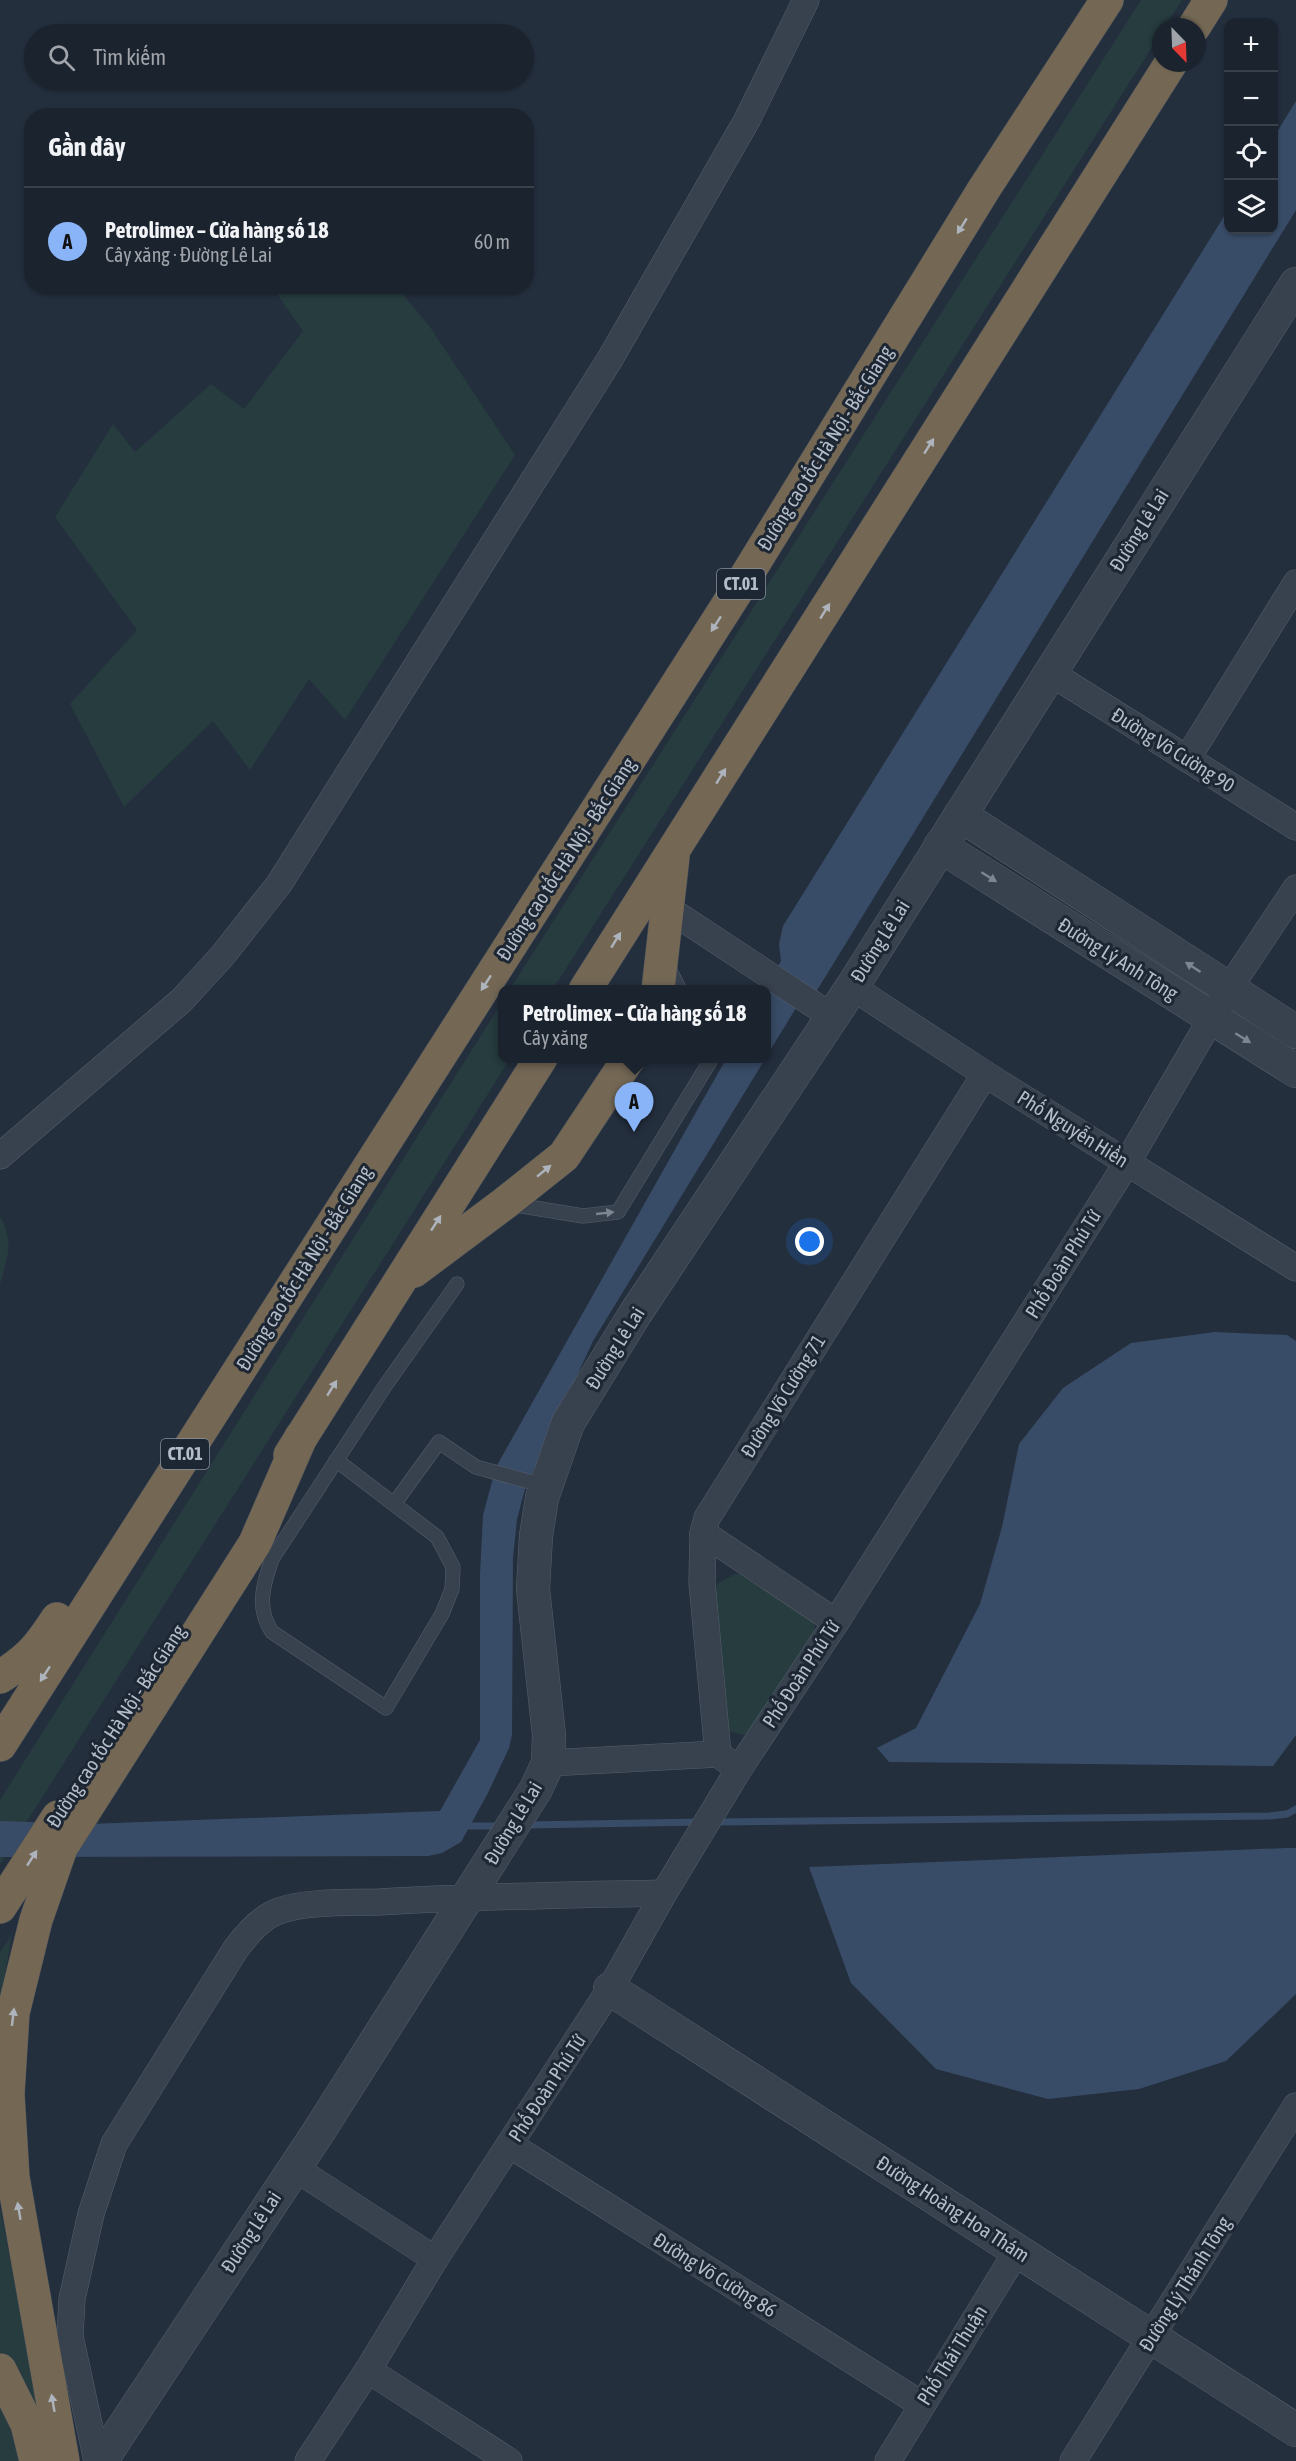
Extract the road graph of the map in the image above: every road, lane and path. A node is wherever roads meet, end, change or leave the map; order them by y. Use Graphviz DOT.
graph roads {
  1 [pos="806,0"];
  2 [pos="1090,0"];
  3 [pos="1107,0"];
  4 [pos="1211,0"];
  5 [pos="1200,18"];
  6 [pos="1165,72"];
  7 [pos="984,189"];
  8 [pos="1296,284"];
  9 [pos="1296,583"];
  10 [pos="1049,672"];
  11 [pos="1187,759"];
  12 [pos="960,816"];
  13 [pos="1296,827"];
  14 [pos="940,846"];
  15 [pos="674,849"];
  16 [pos="1296,888"];
  17 [pos="667,908"];
  18 [pos="662,956"];
  19 [pos="588,985"];
  20 [pos="659,985"];
  21 [pos="677,985"];
  22 [pos="852,987"];
  23 [pos="1228,990"];
  24 [pos="831,1016"];
  25 [pos="1212,1018"];
  26 [pos="1296,1032"];
  27 [pos="538,1063"];
  28 [pos="626,1063"];
  29 [pos="710,1063"];
  30 [pos="1296,1071"];
  31 [pos="986,1074"];
  32 [pos="0,1156"];
  33 [pos="1126,1163"];
  34 [pos="370,1164"];
  35 [pos="506,1203"];
  36 [pos="1296,1268"];
  37 [pos="398,1283"];
  38 [pos="457,1284"];
  39 [pos="301,1437"];
  40 [pos="336,1460"];
  41 [pos="543,1486"];
  42 [pos="394,1504"];
  43 [pos="703,1533"];
  44 [pos="836,1622"];
  45 [pos="0,1677"];
  46 [pos="0,1745"];
  47 [pos="718,1754"];
  48 [pos="542,1776"];
  49 [pos="734,1778"];
  50 [pos="664,1893"];
  51 [pos="468,1897"];
  52 [pos="0,1907"];
  53 [pos="610,1989"];
  54 [pos="1296,2106"];
  55 [pos="510,2145"];
  56 [pos="294,2167"];
  57 [pos="1017,2251"];
  58 [pos="435,2259"];
  59 [pos="1151,2337"];
  60 [pos="0,2370"];
  61 [pos="368,2370"];
  62 [pos="921,2404"];
  63 [pos="1296,2430"];
  64 [pos="36,2461"];
  65 [pos="63,2461"];
  66 [pos="99,2461"];
  67 [pos="308,2461"];
  68 [pos="509,2461"];
  69 [pos="888,2461"];
  70 [pos="1073,2461"];
  1 -- 32 [label="street"];
  2 -- 7 [label="highway"];
  3 -- 7 [label="highway, Đường cao tốc Hà Nội - Bắc Giang / CT.01"];
  4 -- 5 [label="highway"];
  15 -- 6 [label="highway, one-way"];
  7 -- 34 [label="highway, Đường cao tốc Hà Nội - Bắc Giang / CT.01, one-way"];
  8 -- 10 [label="street, Đường Lê Lai"];
  9 -- 11 [label="street"];
  10 -- 11 [label="street, Đường Võ Cường 90"];
  10 -- 12 [label="street, Đường Lê Lai"];
  11 -- 13 [label="street, Đường Võ Cường 90"];
  12 -- 14 [label="street, Đường Lê Lai"];
  23 -- 12 [label="street, Đường Lý Anh Tông, one-way"];
  14 -- 22 [label="street, Đường Lê Lai"];
  14 -- 25 [label="street, Đường Lý Anh Tông, one-way"];
  15 -- 17 [label="highway"];
  19 -- 15 [label="highway, one-way"];
  16 -- 23 [label="street, Phố Đoàn Phú Tứ"];
  17 -- 18 [label="highway"];
  17 -- 24 [label="street"];
  18 -- 20 [label="highway"];
  18 -- 21 [label="lane"];
  22 -- 24 [label="street, Đường Lê Lai"];
  22 -- 31 [label="street, Phố Nguyễn Hiền"];
  23 -- 25 [label="street, Phố Đoàn Phú Tứ"];
  23 -- 26 [label="street, Đường Lý Anh Tông"];
  24 -- 41 [label="street, Đường Lê Lai"];
  25 -- 30 [label="street, Đường Lý Anh Tông, one-way"];
  25 -- 33 [label="street, Phố Đoàn Phú Tứ"];
  37 -- 27 [label="highway, Đường cao tốc Hà Nội - Bắc Giang, one-way"];
  35 -- 28 [label="highway, one-way"];
  35 -- 29 [label="lane, one-way"];
  31 -- 33 [label="street, Phố Nguyễn Hiền"];
  31 -- 43 [label="street, Đường Võ Cường 71"];
  33 -- 36 [label="street, Phố Nguyễn Hiền"];
  33 -- 44 [label="street, Phố Đoàn Phú Tứ"];
  34 -- 45 [label="highway"];
  34 -- 46 [label="highway, Đường cao tốc Hà Nội - Bắc Giang / CT.01, one-way"];
  35 -- 37 [label="highway"];
  39 -- 37 [label="highway, Đường cao tốc Hà Nội - Bắc Giang, one-way"];
  38 -- 40 [label="lane"];
  52 -- 39 [label="highway, Đường cao tốc Hà Nội - Bắc Giang, one-way"];
  65 -- 39 [label="highway, one-way"];
  40 -- 42 [label="lane"];
  40 -- 42 [label="lane"];
  41 -- 42 [label="lane"];
  41 -- 48 [label="street, Đường Lê Lai"];
  43 -- 44 [label="street"];
  43 -- 47 [label="street, Đường Võ Cường 71"];
  44 -- 49 [label="street, Phố Đoàn Phú Tứ"];
  47 -- 48 [label="street"];
  47 -- 49 [label="street"];
  48 -- 51 [label="street, Đường Lê Lai"];
  49 -- 50 [label="street, Phố Đoàn Phú Tứ"];
  50 -- 51 [label="street"];
  50 -- 53 [label="street, Phố Đoàn Phú Tứ"];
  51 -- 56 [label="street, Đường Lê Lai"];
  51 -- 66 [label="street"];
  53 -- 55 [label="street, Phố Đoàn Phú Tứ"];
  53 -- 57 [label="street, Đường Hoàng Hoa Thám"];
  54 -- 59 [label="street, Đường Lý Thánh Tông"];
  55 -- 58 [label="street, Phố Đoàn Phú Tứ"];
  55 -- 62 [label="street, Đường Võ Cường 86"];
  56 -- 58 [label="street"];
  56 -- 66 [label="street, Đường Lê Lai"];
  57 -- 59 [label="street, Đường Hoàng Hoa Thám"];
  57 -- 62 [label="street, Phố Thái Thuận"];
  58 -- 61 [label="street, Phố Đoàn Phú Tứ"];
  59 -- 63 [label="street, Đường Hoàng Hoa Thám"];
  59 -- 70 [label="street, Đường Lý Thánh Tông"];
  60 -- 64 [label="highway"];
  61 -- 67 [label="street, Phố Đoàn Phú Tứ"];
  61 -- 68 [label="street"];
  62 -- 69 [label="street, Phố Thái Thuận"];
}
